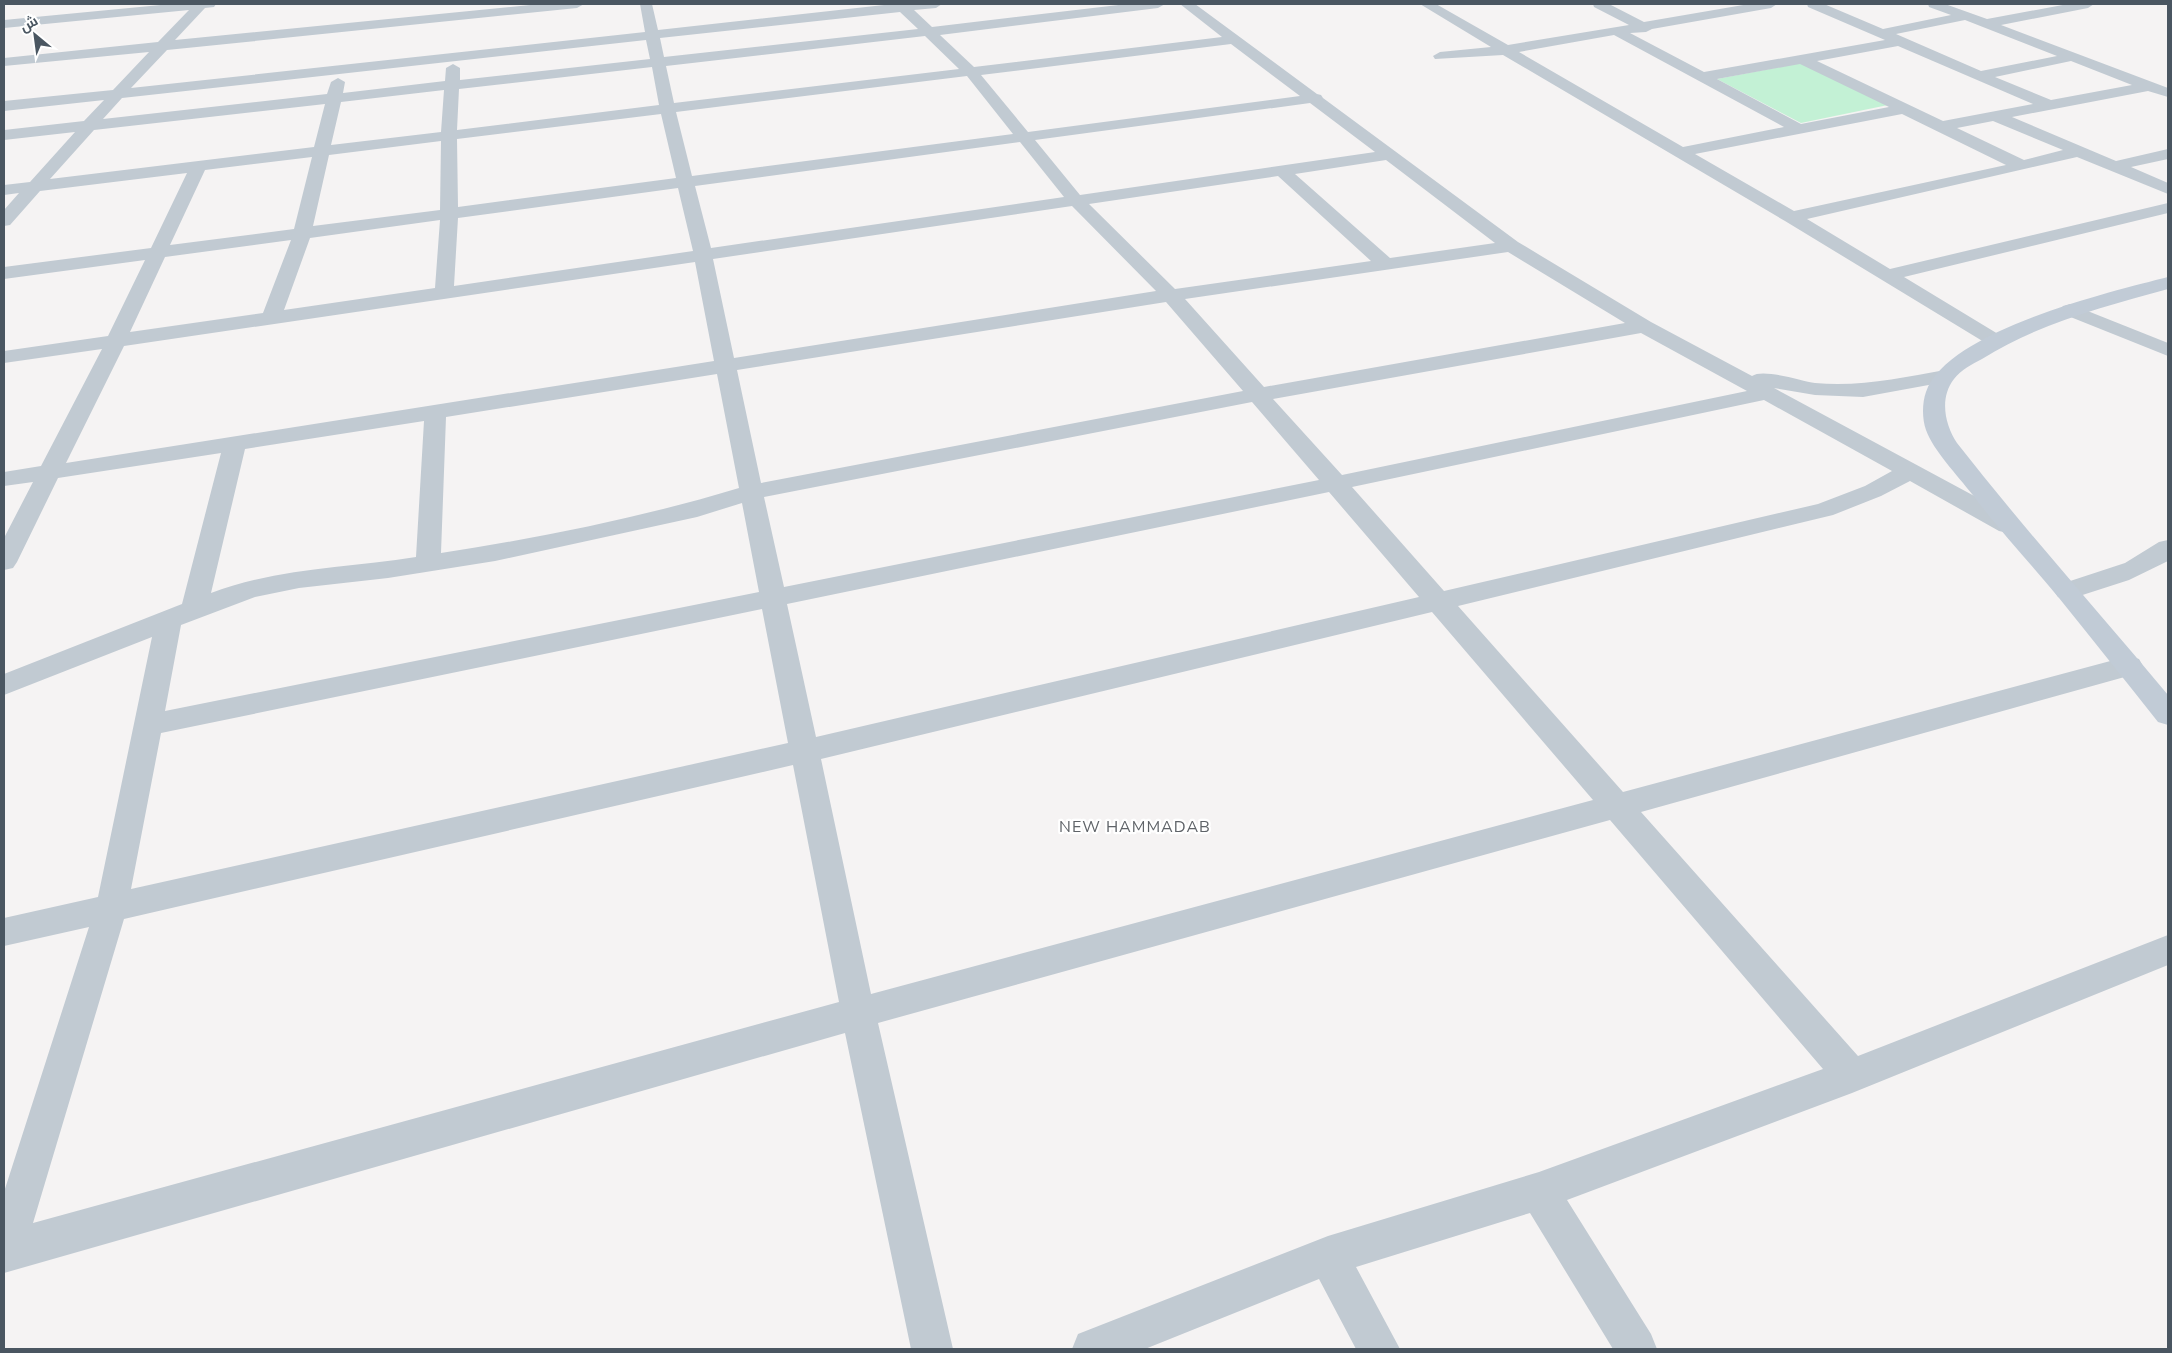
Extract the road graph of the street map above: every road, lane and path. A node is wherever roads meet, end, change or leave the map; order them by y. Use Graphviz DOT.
graph roads {
  1 [pos="90,4"];
  2 [pos="204,4"];
  3 [pos="576,4"];
  4 [pos="646,4"];
  5 [pos="777,4"];
  6 [pos="936,4"];
  7 [pos="1031,4"];
  8 [pos="1158,4"];
  9 [pos="1187,4"];
  10 [pos="1429,4"];
  11 [pos="1600,4"];
  12 [pos="1771,4"];
  13 [pos="1813,4"];
  14 [pos="1934,4"];
  15 [pos="2088,4"];
  16 [pos="901,6"];
  17 [pos="453,10"];
  18 [pos="1966,16"];
  19 [pos="76,17"];
  20 [pos="1046,17"];
  21 [pos="358,19"];
  22 [pos="784,19"];
  23 [pos="4,24"];
  24 [pos="1984,24"];
  25 [pos="1646,28"];
  26 [pos="928,32"];
  27 [pos="1618,32"];
  28 [pos="653,33"];
  29 [pos="1882,33"];
  30 [pos="1236,39"];
  31 [pos="1901,41"];
  32 [pos="454,45"];
  33 [pos="794,46"];
  34 [pos="159,47"];
  35 [pos="1506,50"];
  36 [pos="1440,56"];
  37 [pos="2071,57"];
  38 [pos="29,59"];
  39 [pos="1802,59"];
  40 [pos="4,62"];
  41 [pos="660,62"];
  42 [pos="343,67"];
  43 [pos="971,72"];
  44 [pos="1982,75"];
  45 [pos="10,77"];
  46 [pos="1702,77"];
  47 [pos="452,85"];
  48 [pos="2150,86"];
  49 [pos="118,93"];
  50 [pos="2168,93"];
  51 [pos="1316,98"];
  52 [pos="334,99"];
  53 [pos="2049,105"];
  54 [pos="4,106"];
  55 [pos="1903,109"];
  56 [pos="668,111"];
  57 [pos="1993,115"];
  58 [pos="90,126"];
  59 [pos="1938,126"];
  60 [pos="1799,129"];
  61 [pos="4,135"];
  62 [pos="448,136"];
  63 [pos="1023,138"];
  64 [pos="322,151"];
  65 [pos="2080,151"];
  66 [pos="1681,152"];
  67 [pos="2168,154"];
  68 [pos="1388,155"];
  69 [pos="2022,166"];
  70 [pos="2116,166"];
  71 [pos="198,167"];
  72 [pos="1281,170"];
  73 [pos="685,182"];
  74 [pos="34,187"];
  75 [pos="2168,189"];
  76 [pos="4,190"];
  77 [pos="1075,200"];
  78 [pos="2168,208"];
  79 [pos="449,215"];
  80 [pos="1790,216"];
  81 [pos="4,222"];
  82 [pos="302,234"];
  83 [pos="1511,246"];
  84 [pos="156,253"];
  85 [pos="703,255"];
  86 [pos="1386,264"];
  87 [pos="4,273"];
  88 [pos="1888,276"];
  89 [pos="2168,283"];
  90 [pos="444,294"];
  91 [pos="1171,295"];
  92 [pos="2070,310"];
  93 [pos="272,318"];
  94 [pos="1644,326"];
  95 [pos="116,341"];
  96 [pos="1996,341"];
  97 [pos="2168,350"];
  98 [pos="4,357"];
  99 [pos="726,366"];
  100 [pos="1735,374"];
  101 [pos="1945,376"];
  102 [pos="1769,393"];
  103 [pos="1257,395"];
  104 [pos="435,412"];
  105 [pos="235,444"];
  106 [pos="1912,471"];
  107 [pos="48,473"];
  108 [pos="4,479"];
  109 [pos="1334,484"];
  110 [pos="751,492"];
  111 [pos="2008,525"];
  112 [pos="2168,548"];
  113 [pos="4,562"];
  114 [pos="428,564"];
  115 [pos="2067,591"];
  116 [pos="774,597"];
  117 [pos="1437,602"];
  118 [pos="181,614"];
  119 [pos="2129,666"];
  120 [pos="4,685"];
  121 [pos="2168,714"];
  122 [pos="148,724"];
  123 [pos="805,751"];
  124 [pos="1618,805"];
  125 [pos="112,906"];
  126 [pos="4,932"];
  127 [pos="2168,950"];
  128 [pos="858,1013"];
  129 [pos="1852,1076"];
  130 [pos="1539,1191"];
  131 [pos="4,1252"];
  132 [pos="1328,1256"];
  133 [pos="932,1349"];
  134 [pos="1093,1349"];
  135 [pos="1379,1349"];
  136 [pos="1636,1349"];
  1 -- 19 [label="street"];
  2 -- 19 [label="street"];
  2 -- 34 [label="street"];
  3 -- 17 [label="street"];
  4 -- 28 [label="street"];
  5 -- 22 [label="street"];
  6 -- 16 [label="street"];
  7 -- 20 [label="street"];
  8 -- 20 [label="street"];
  9 -- 30 [label="street"];
  10 -- 35 [label="street"];
  11 -- 25 [label="street"];
  12 -- 25 [label="street"];
  13 -- 29 [label="street"];
  14 -- 18 [label="street"];
  15 -- 24 [label="street"];
  16 -- 22 [label="street"];
  16 -- 26 [label="street"];
  17 -- 21 [label="street"];
  17 -- 32 [label="street"];
  18 -- 24 [label="street"];
  18 -- 29 [label="street"];
  19 -- 23 [label="street"];
  19 -- 38 [label="street"];
  20 -- 26 [label="street"];
  21 -- 34 [label="street"];
  21 -- 42 [label="street"];
  22 -- 28 [label="street"];
  22 -- 33 [label="street"];
  24 -- 37 [label="street"];
  25 -- 27 [label="street"];
  26 -- 33 [label="street"];
  26 -- 43 [label="street"];
  27 -- 35 [label="street"];
  27 -- 46 [label="street"];
  28 -- 32 [label="street"];
  28 -- 41 [label="street"];
  29 -- 31 [label="street"];
  30 -- 43 [label="street"];
  30 -- 51 [label="street"];
  31 -- 39 [label="street"];
  31 -- 44 [label="street"];
  32 -- 42 [label="street"];
  32 -- 47 [label="street"];
  33 -- 41 [label="street"];
  34 -- 38 [label="street"];
  34 -- 49 [label="street"];
  35 -- 36 [label="street"];
  35 -- 66 [label="street"];
  37 -- 44 [label="street"];
  37 -- 48 [label="street"];
  38 -- 40 [label="street"];
  38 -- 45 [label="street"];
  39 -- 46 [label="street"];
  39 -- 55 [label="street"];
  41 -- 47 [label="street"];
  41 -- 56 [label="street"];
  42 -- 49 [label="street"];
  42 -- 52 [label="street"];
  43 -- 56 [label="street"];
  43 -- 63 [label="street"];
  44 -- 53 [label="street"];
  46 -- 60 [label="street"];
  47 -- 52 [label="street"];
  47 -- 62 [label="street"];
  48 -- 50 [label="street"];
  48 -- 53 [label="street"];
  49 -- 54 [label="street"];
  49 -- 58 [label="street"];
  51 -- 63 [label="street"];
  51 -- 68 [label="street"];
  52 -- 58 [label="street"];
  52 -- 64 [label="street"];
  53 -- 57 [label="street"];
  55 -- 59 [label="street"];
  55 -- 60 [label="street"];
  56 -- 62 [label="street"];
  56 -- 73 [label="street"];
  57 -- 59 [label="street"];
  57 -- 65 [label="street"];
  58 -- 61 [label="street"];
  58 -- 74 [label="street"];
  59 -- 69 [label="street"];
  60 -- 66 [label="street"];
  62 -- 64 [label="street"];
  62 -- 79 [label="street"];
  63 -- 73 [label="street"];
  63 -- 77 [label="street"];
  64 -- 71 [label="street"];
  64 -- 82 [label="street"];
  65 -- 69 [label="street"];
  65 -- 70 [label="street"];
  66 -- 80 [label="street"];
  67 -- 70 [label="street"];
  68 -- 72 [label="street"];
  68 -- 83 [label="street"];
  69 -- 80 [label="street"];
  70 -- 75 [label="street"];
  71 -- 74 [label="street"];
  71 -- 84 [label="street"];
  72 -- 77 [label="street"];
  72 -- 86 [label="street"];
  73 -- 79 [label="street"];
  73 -- 85 [label="street"];
  74 -- 76 [label="street"];
  74 -- 81 [label="street"];
  77 -- 85 [label="street"];
  77 -- 91 [label="street"];
  78 -- 88 [label="street"];
  79 -- 82 [label="street"];
  79 -- 90 [label="street"];
  80 -- 88 [label="street"];
  82 -- 84 [label="street"];
  82 -- 93 [label="street"];
  83 -- 86 [label="street"];
  83 -- 94 [label="street"];
  84 -- 87 [label="street"];
  84 -- 95 [label="street"];
  85 -- 90 [label="street"];
  85 -- 99 [label="street"];
  86 -- 91 [label="street"];
  88 -- 96 [label="street"];
  89 -- 92 [label="street"];
  90 -- 93 [label="street"];
  91 -- 99 [label="street"];
  91 -- 103 [label="street"];
  92 -- 96 [label="street"];
  92 -- 97 [label="street"];
  93 -- 95 [label="street"];
  94 -- 100 [label="street"];
  94 -- 103 [label="street"];
  95 -- 98 [label="street"];
  95 -- 107 [label="street"];
  96 -- 101 [label="street"];
  99 -- 104 [label="street"];
  99 -- 110 [label="street"];
  100 -- 101 [label="street"];
  100 -- 102 [label="street"];
  101 -- 111 [label="street"];
  102 -- 106 [label="street"];
  102 -- 109 [label="street"];
  103 -- 109 [label="street"];
  103 -- 110 [label="street"];
  104 -- 105 [label="street"];
  104 -- 114 [label="street"];
  105 -- 107 [label="street"];
  105 -- 118 [label="street"];
  106 -- 111 [label="street"];
  106 -- 117 [label="street"];
  107 -- 108 [label="street"];
  107 -- 113 [label="street"];
  109 -- 116 [label="street"];
  109 -- 117 [label="street"];
  110 -- 114 [label="street"];
  110 -- 116 [label="street"];
  111 -- 115 [label="street"];
  112 -- 115 [label="street"];
  114 -- 118 [label="street"];
  115 -- 119 [label="street"];
  116 -- 122 [label="street"];
  116 -- 123 [label="street"];
  117 -- 123 [label="street"];
  117 -- 124 [label="street"];
  118 -- 120 [label="street"];
  118 -- 122 [label="street"];
  119 -- 121 [label="street"];
  119 -- 124 [label="street"];
  122 -- 125 [label="street"];
  123 -- 125 [label="street"];
  123 -- 128 [label="street"];
  124 -- 128 [label="street"];
  124 -- 129 [label="street"];
  125 -- 126 [label="street"];
  125 -- 131 [label="street"];
  127 -- 129 [label="street"];
  128 -- 131 [label="street"];
  128 -- 133 [label="street"];
  129 -- 130 [label="street"];
  130 -- 132 [label="street"];
  130 -- 136 [label="street"];
  132 -- 134 [label="street"];
  132 -- 135 [label="street"];
}
